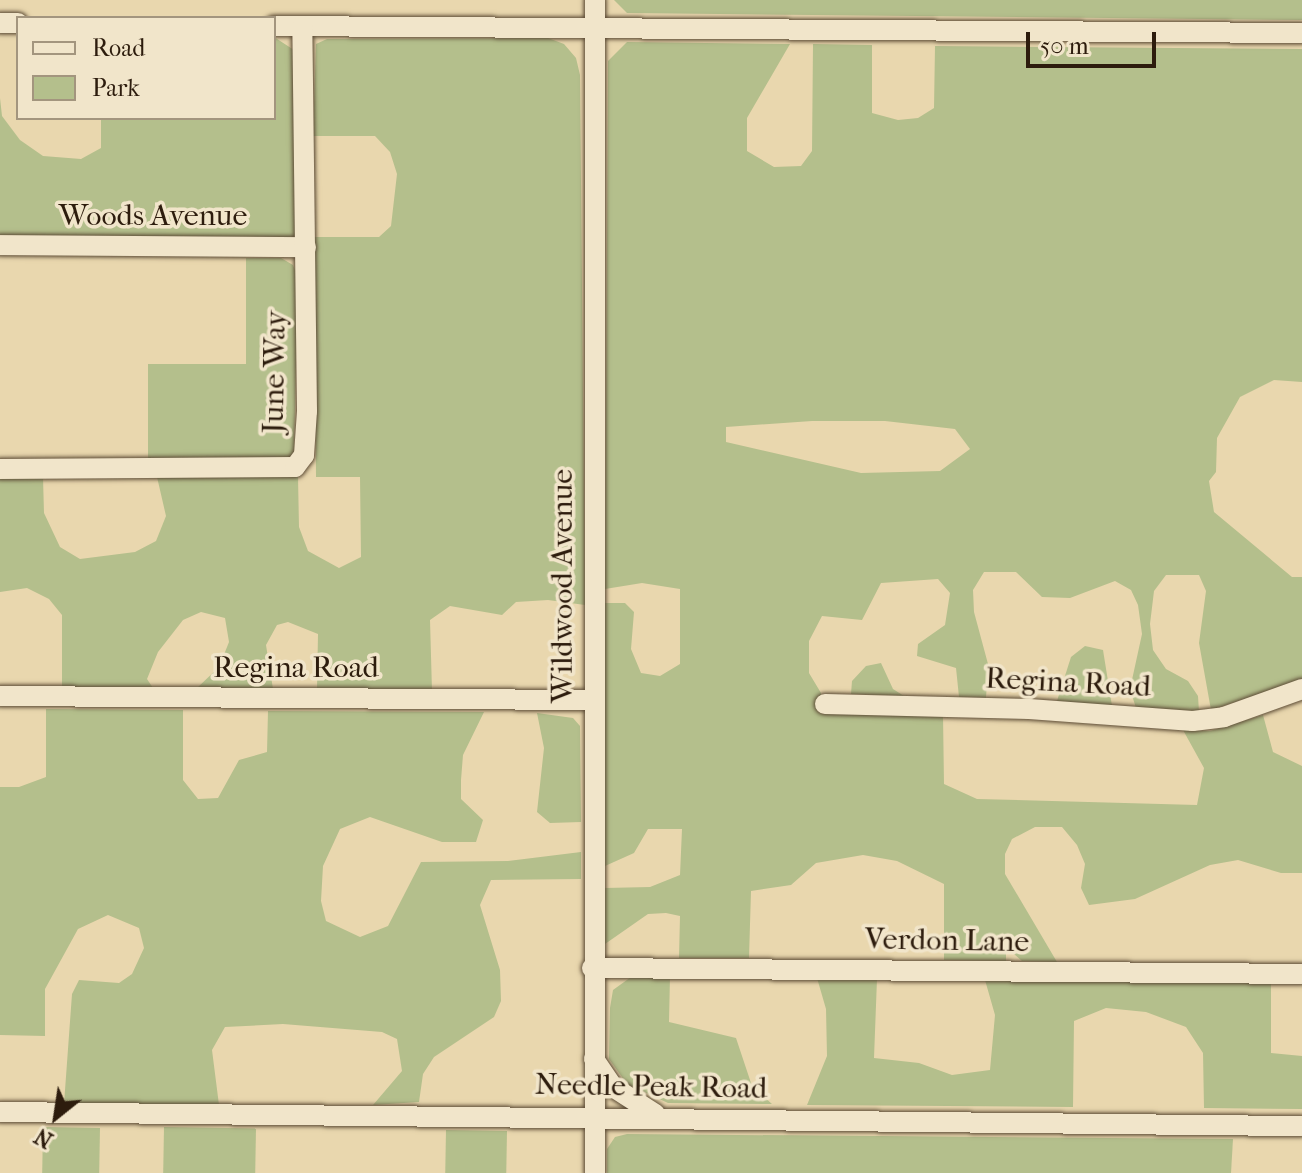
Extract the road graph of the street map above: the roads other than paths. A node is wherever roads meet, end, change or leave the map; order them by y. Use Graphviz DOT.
graph roads {
  1 [pos="595,0"];
  2 [pos="276,26"];
  3 [pos="302,26"];
  4 [pos="595,28"];
  5 [pos="1302,33"];
  6 [pos="0,245"];
  7 [pos="306,247"];
  8 [pos="0,469"];
  9 [pos="1302,689"];
  10 [pos="0,696"];
  11 [pos="593,700"];
  12 [pos="825,704"];
  13 [pos="592,968"];
  14 [pos="1302,974"];
  15 [pos="594,1059"];
  16 [pos="0,1112"];
  17 [pos="594,1115"];
  18 [pos="663,1116"];
  19 [pos="1302,1126"];
  20 [pos="595,1173"];
  1 -- 4 [label="street, Wildwood Avenue"];
  2 -- 3 [label="street"];
  3 -- 4 [label="street"];
  3 -- 7 [label="street, June Way"];
  4 -- 5 [label="street"];
  4 -- 11 [label="street, Wildwood Avenue"];
  6 -- 7 [label="street, Woods Avenue"];
  7 -- 8 [label="street, June Way"];
  9 -- 12 [label="street, Regina Road"];
  10 -- 11 [label="street, Regina Road"];
  11 -- 13 [label="street, Wildwood Avenue"];
  13 -- 14 [label="street, Verdon Lane"];
  13 -- 15 [label="street, Wildwood Avenue"];
  15 -- 17 [label="street, Wildwood Avenue"];
  15 -- 18 [label="street"];
  16 -- 17 [label="street, Needle Peak Road"];
  17 -- 18 [label="street, Needle Peak Road"];
  17 -- 20 [label="street, Wildwood Avenue"];
  18 -- 19 [label="street, Needle Peak Road"];
}
